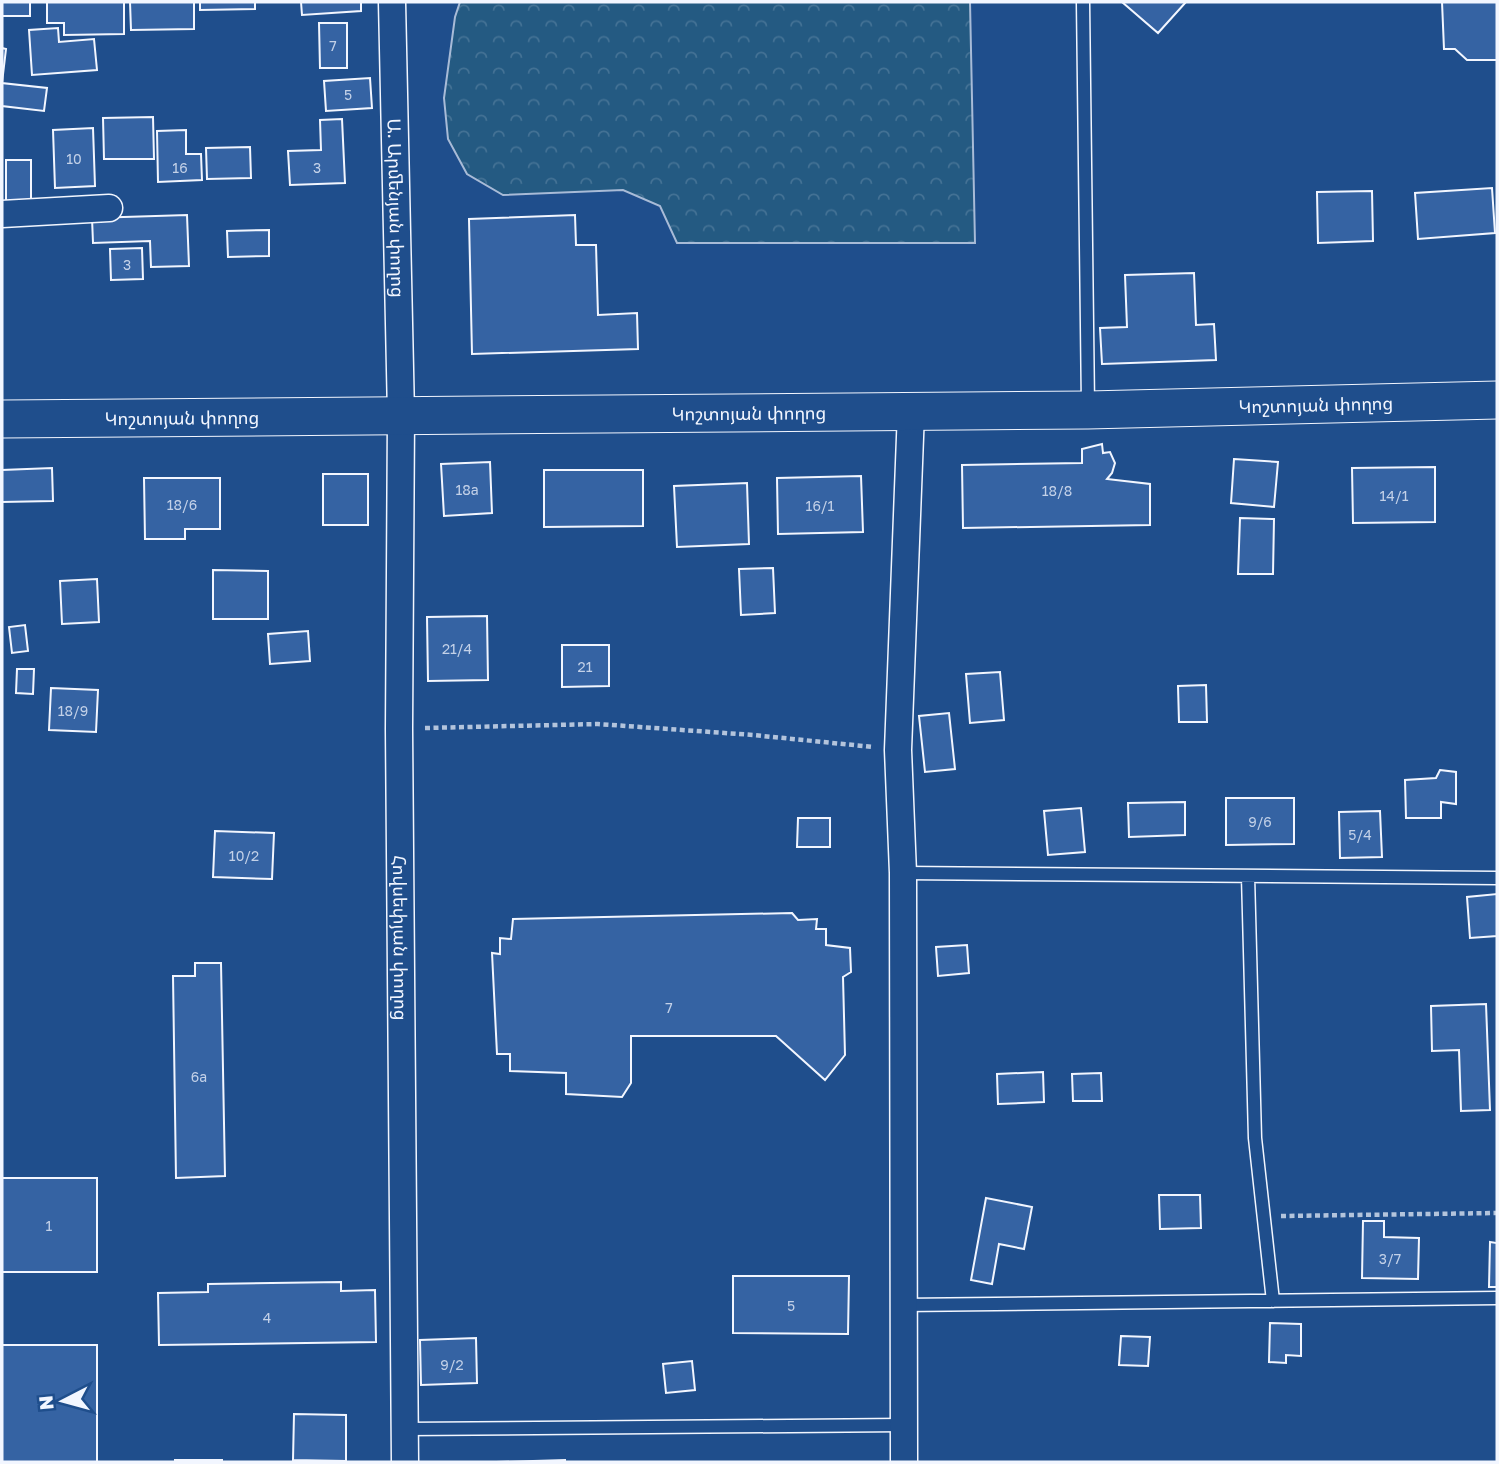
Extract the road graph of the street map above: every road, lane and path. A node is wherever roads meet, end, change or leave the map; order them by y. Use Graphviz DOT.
graph roads {
  1 [pos="392,2"];
  2 [pos="1083,2"];
  3 [pos="109,208"];
  4 [pos="2,214"];
  5 [pos="1497,400"];
  6 [pos="1088,410"];
  7 [pos="911,411"];
  8 [pos="401,415"];
  9 [pos="2,419"];
  10 [pos="399,729"];
  11 [pos="898,750"];
  12 [pos="903,873"];
  13 [pos="1248,876"];
  14 [pos="1497,878"];
  15 [pos="1497,1213"];
  16 [pos="1264,1216"];
  17 [pos="1497,1298"];
  18 [pos="1273,1301"];
  19 [pos="903,1304"];
  20 [pos="904,1424"];
  21 [pos="405,1429"];
  22 [pos="405,1462"];
  23 [pos="904,1462"];
  1 -- 8 [label="street, Ա. Արմենյան փողոց"];
  2 -- 6 [label="lane"];
  3 -- 4 [label="street"];
  5 -- 6 [label="street, Կոշտոյան փողոց"];
  6 -- 7 [label="street, Կոշտոյան փողոց"];
  7 -- 8 [label="street, Կոշտոյան փողոց"];
  7 -- 11 [label="street"];
  8 -- 9 [label="street, Կոշտոյան փողոց"];
  8 -- 10 [label="street, Հովսեփյան փողոց"];
  10 -- 11 [label="path"];
  10 -- 21 [label="street, Հովսեփյան փողոց"];
  11 -- 12 [label="street"];
  12 -- 13 [label="lane"];
  12 -- 19 [label="street"];
  13 -- 14 [label="lane"];
  13 -- 16 [label="lane"];
  15 -- 16 [label="path"];
  16 -- 18 [label="lane"];
  17 -- 18 [label="lane"];
  18 -- 19 [label="lane"];
  19 -- 20 [label="street"];
  20 -- 21 [label="lane"];
  20 -- 23 [label="street"];
  21 -- 22 [label="street, Հովսեփյան փողոց"];
}
